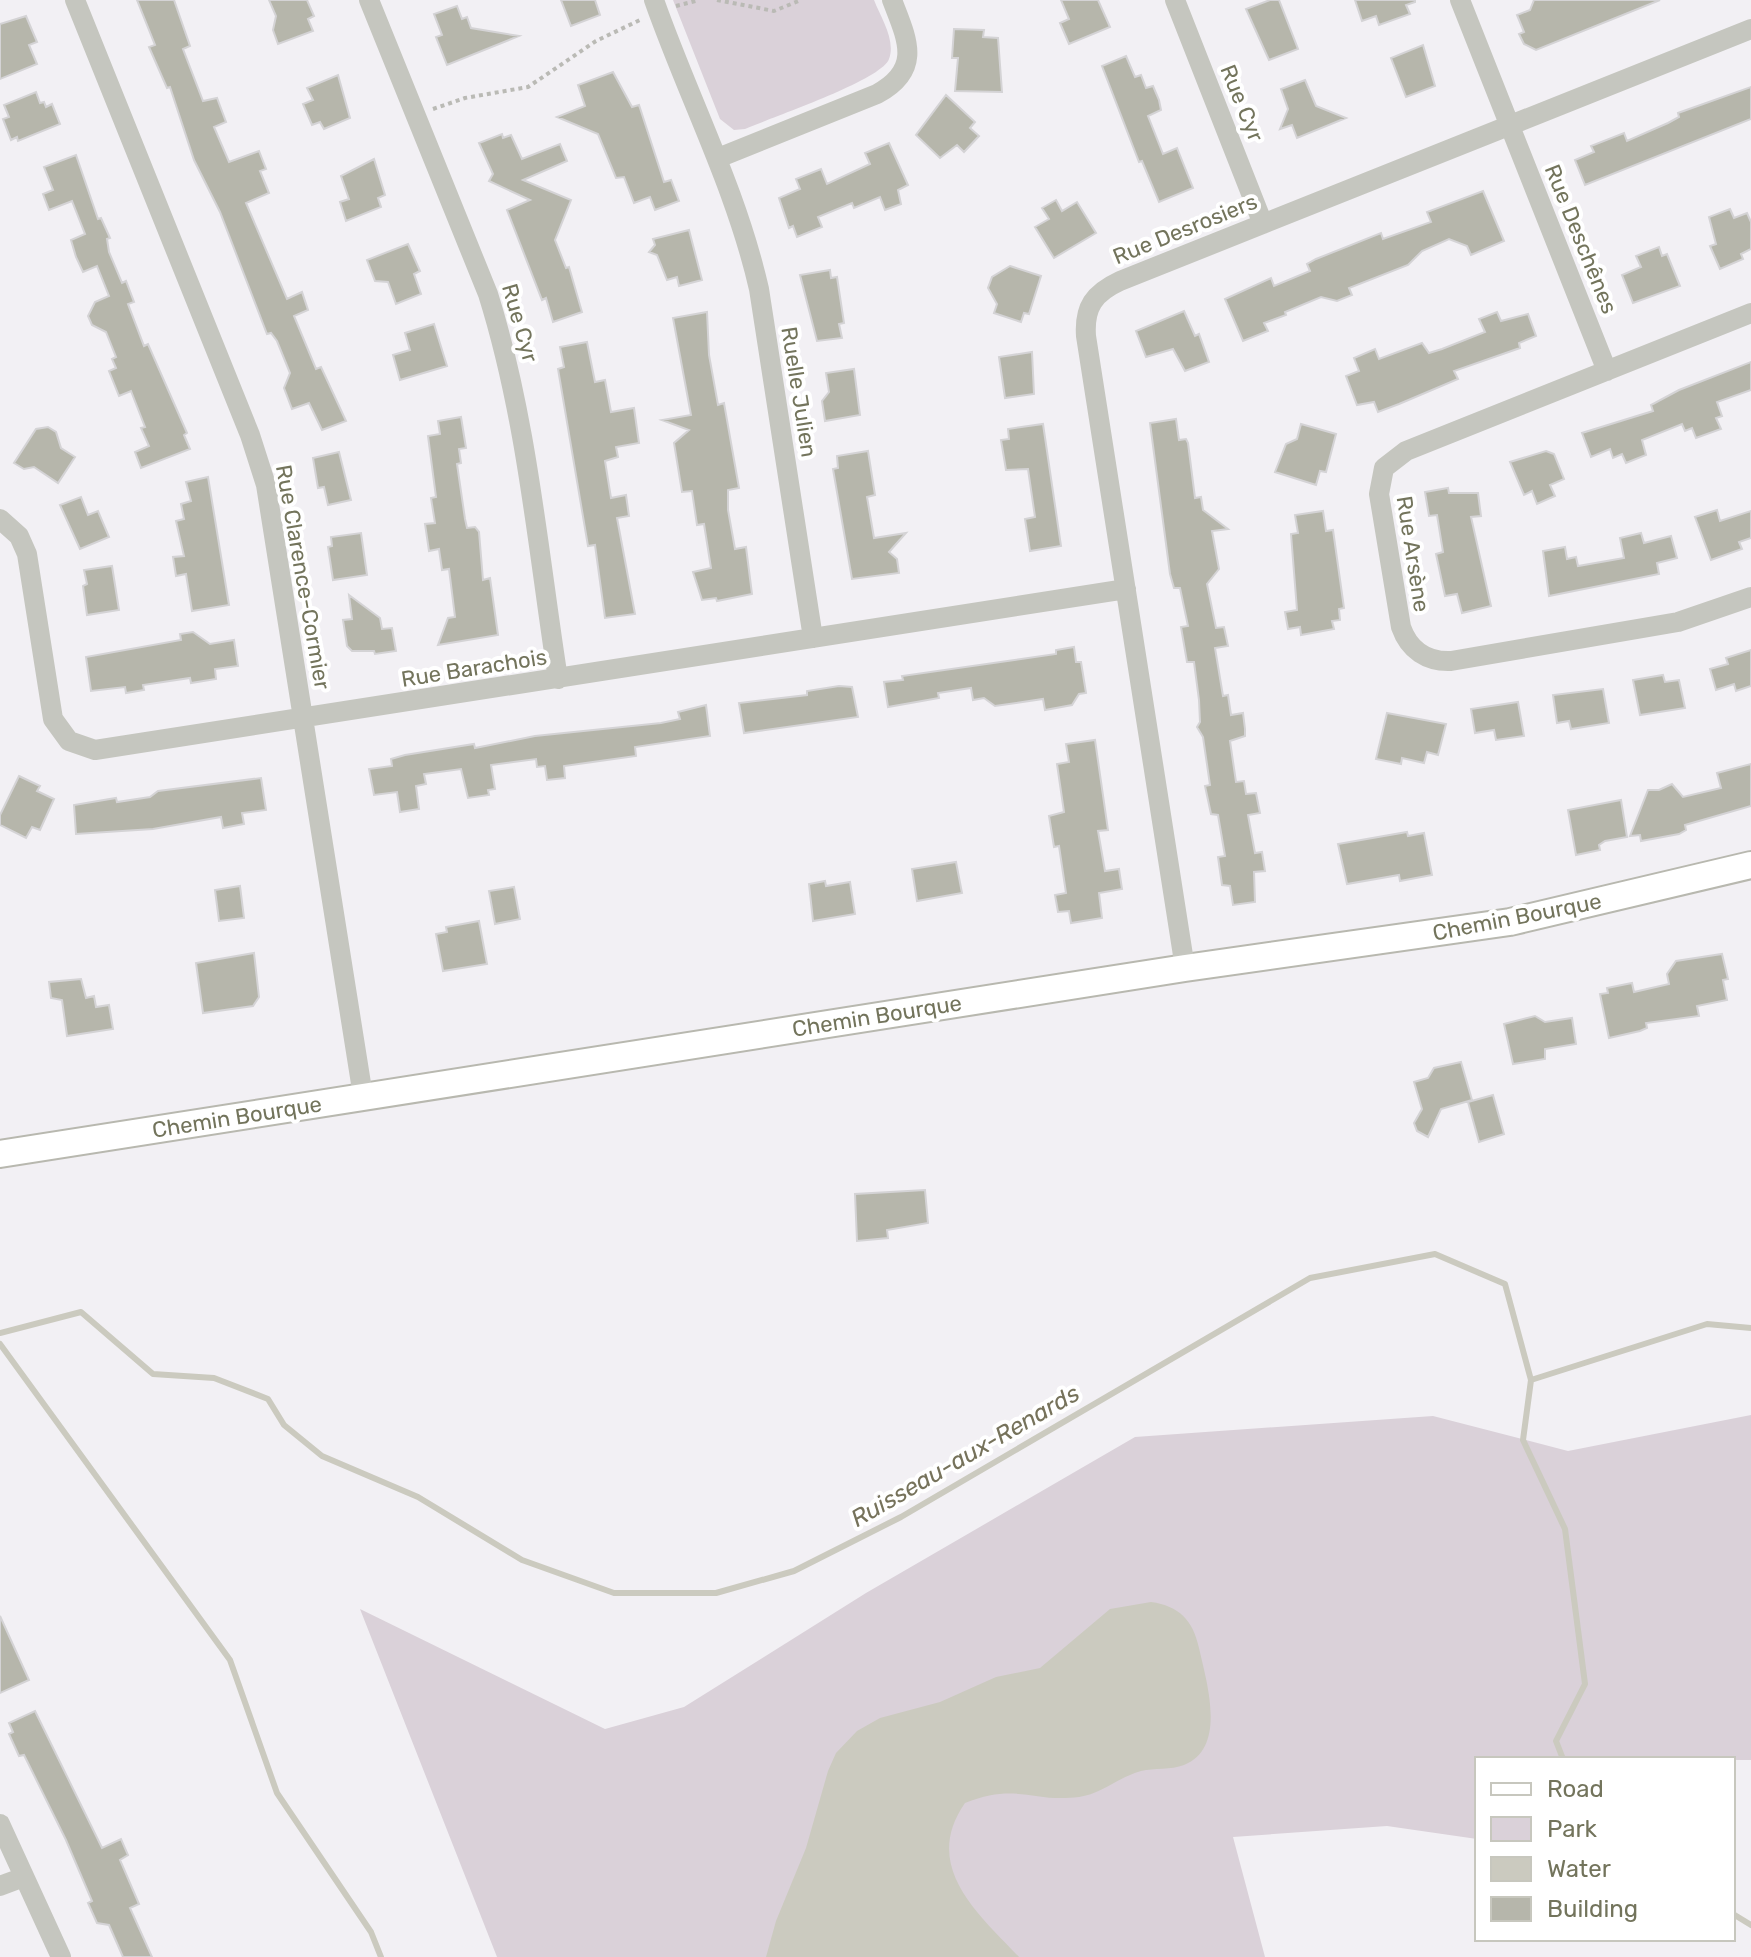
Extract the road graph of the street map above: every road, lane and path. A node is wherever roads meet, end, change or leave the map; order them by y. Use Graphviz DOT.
graph roads {
  1 [pos="75,0"];
  2 [pos="369,0"];
  3 [pos="699,0"];
  4 [pos="717,0"];
  5 [pos="801,0"];
  6 [pos="892,0"];
  7 [pos="1175,0"];
  8 [pos="1460,0"];
  9 [pos="656,6"];
  10 [pos="1751,29"];
  11 [pos="416,116"];
  12 [pos="1510,125"];
  13 [pos="718,158"];
  14 [pos="1263,224"];
  15 [pos="1751,313"];
  16 [pos="1607,371"];
  17 [pos="0,519"];
  18 [pos="1126,589"];
  19 [pos="1751,597"];
  20 [pos="813,638"];
  21 [pos="558,679"];
  22 [pos="304,719"];
  23 [pos="1751,865"];
  24 [pos="1185,968"];
  25 [pos="363,1096"];
  26 [pos="0,1154"];
  27 [pos="0,1824"];
  28 [pos="24,1877"];
  29 [pos="0,1886"];
  30 [pos="61,1957"];
  1 -- 22 [label="street, Rue Clarence-Cormier"];
  2 -- 11 [label="street, Rue Cyr"];
  3 -- 9 [label="path"];
  4 -- 5 [label="path"];
  6 -- 13 [label="street"];
  7 -- 14 [label="street, Rue Cyr"];
  8 -- 12 [label="street, Rue Deschênes"];
  9 -- 11 [label="path"];
  9 -- 13 [label="street, Ruelle Julien"];
  10 -- 12 [label="street, Rue Desrosiers"];
  11 -- 21 [label="street, Rue Cyr"];
  12 -- 14 [label="street, Rue Desrosiers"];
  12 -- 16 [label="street, Rue Deschênes"];
  13 -- 20 [label="street, Ruelle Julien"];
  14 -- 18 [label="street, Rue Desrosiers"];
  15 -- 16 [label="street, Rue Arsène"];
  16 -- 19 [label="street, Rue Arsène"];
  17 -- 22 [label="street, Rue Barachois"];
  18 -- 20 [label="street, Rue Barachois"];
  18 -- 24 [label="street, Rue Desrosiers"];
  20 -- 21 [label="street, Rue Barachois"];
  21 -- 22 [label="street, Rue Barachois"];
  22 -- 25 [label="street, Rue Clarence-Cormier"];
  23 -- 24 [label="street, Chemin Bourque"];
  24 -- 25 [label="street, Chemin Bourque"];
  25 -- 26 [label="street, Chemin Bourque"];
  27 -- 28 [label="street"];
  28 -- 29 [label="street"];
  28 -- 30 [label="street"];
}
